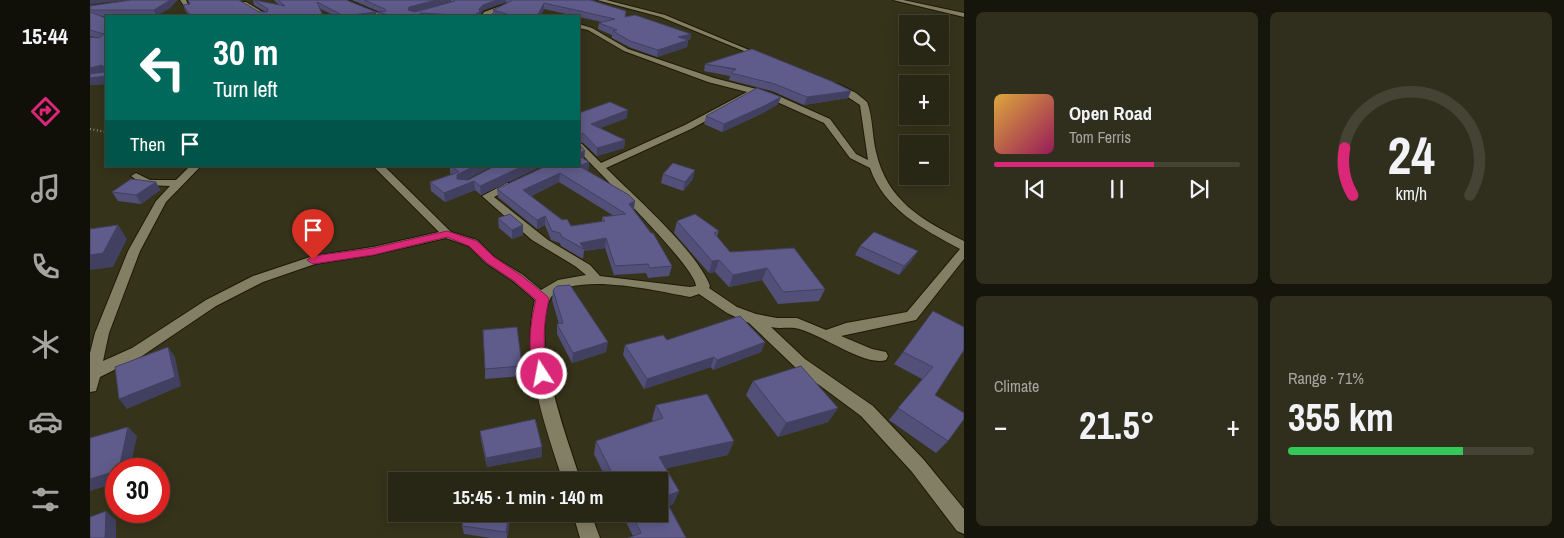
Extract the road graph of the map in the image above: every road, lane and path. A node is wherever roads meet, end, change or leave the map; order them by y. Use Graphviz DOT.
graph roads {
  1 [pos="183,0"];
  2 [pos="342,0"];
  3 [pos="600,0"];
  4 [pos="896,0"];
  5 [pos="244,3"];
  6 [pos="508,5"];
  7 [pos="188,8"];
  8 [pos="264,15"];
  9 [pos="380,15"];
  10 [pos="485,15"];
  11 [pos="964,15"];
  12 [pos="580,26"];
  13 [pos="770,59"];
  14 [pos="823,81"];
  15 [pos="754,91"];
  16 [pos="90,129"];
  17 [pos="105,132"];
  18 [pos="581,152"];
  19 [pos="195,167"];
  20 [pos="379,167"];
  21 [pos="599,167"];
  22 [pos="876,167"];
  23 [pos="136,176"];
  24 [pos="521,181"];
  25 [pos="179,183"];
  26 [pos="447,234"];
  27 [pos="964,246"];
  28 [pos="964,251"];
  29 [pos="596,280"];
  30 [pos="701,289"];
  31 [pos="543,299"];
  32 [pos="754,319"];
  33 [pos="827,335"];
  34 [pos="95,346"];
  35 [pos="881,356"];
  36 [pos="92,380"];
  37 [pos="570,472"];
  38 [pos="585,522"];
  39 [pos="964,524"];
  40 [pos="590,538"];
  1 -- 7 [label="street"];
  2 -- 9 [label="street"];
  3 -- 13 [label="street"];
  4 -- 11 [label="street"];
  5 -- 8 [label="street"];
  6 -- 10 [label="street"];
  12 -- 15 [label="street"];
  14 -- 22 [label="street"];
  15 -- 21 [label="street"];
  15 -- 22 [label="street"];
  16 -- 17 [label="path"];
  18 -- 21 [label="street"];
  19 -- 25 [label="street"];
  20 -- 26 [label="street"];
  21 -- 30 [label="street"];
  22 -- 27 [label="street"];
  23 -- 25 [label="street"];
  24 -- 29 [label="street"];
  25 -- 34 [label="street"];
  26 -- 31 [label="street"];
  26 -- 36 [label="street"];
  28 -- 33 [label="street"];
  29 -- 30 [label="street"];
  29 -- 31 [label="street"];
  30 -- 32 [label="street"];
  31 -- 37 [label="street"];
  32 -- 33 [label="street"];
  32 -- 39 [label="street"];
  33 -- 35 [label="street"];
  34 -- 36 [label="street"];
  38 -- 40 [label="street"];
}
